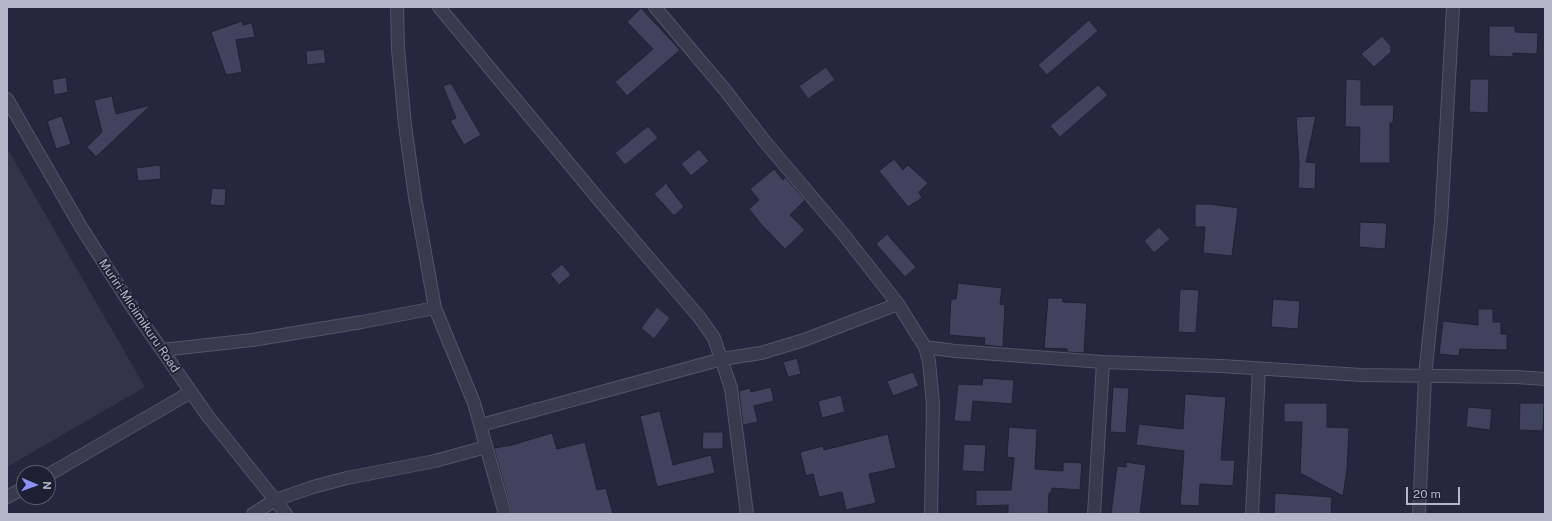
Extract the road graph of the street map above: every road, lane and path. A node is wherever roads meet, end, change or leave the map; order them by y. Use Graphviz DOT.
graph roads {
  1 [pos="397,7"];
  2 [pos="439,7"];
  3 [pos="655,7"];
  4 [pos="1453,7"];
  5 [pos="7,99"];
  6 [pos="898,304"];
  7 [pos="435,308"];
  8 [pos="925,347"];
  9 [pos="162,350"];
  10 [pos="722,359"];
  11 [pos="1103,362"];
  12 [pos="1259,369"];
  13 [pos="1425,376"];
  14 [pos="1545,379"];
  15 [pos="190,392"];
  16 [pos="481,425"];
  17 [pos="486,447"];
  18 [pos="56,469"];
  19 [pos="16,492"];
  20 [pos="7,497"];
  21 [pos="275,500"];
  22 [pos="253,514"];
  23 [pos="286,514"];
  24 [pos="505,514"];
  25 [pos="747,514"];
  26 [pos="931,514"];
  27 [pos="1094,514"];
  28 [pos="1252,514"];
  29 [pos="1419,514"];
  1 -- 7 [label="street"];
  2 -- 10 [label="street"];
  3 -- 6 [label="street"];
  4 -- 13 [label="street"];
  5 -- 9 [label="street, Muriri-Miciimikuru Road"];
  6 -- 8 [label="street"];
  6 -- 10 [label="street"];
  7 -- 9 [label="street"];
  7 -- 16 [label="street"];
  8 -- 11 [label="street"];
  8 -- 26 [label="street"];
  9 -- 15 [label="street, Muriri-Miciimikuru Road"];
  10 -- 16 [label="street"];
  10 -- 25 [label="street"];
  11 -- 12 [label="street"];
  11 -- 27 [label="street"];
  12 -- 13 [label="street"];
  12 -- 28 [label="street"];
  13 -- 14 [label="street"];
  13 -- 29 [label="street"];
  15 -- 18 [label="street"];
  15 -- 21 [label="street, Muriri-Miciimikuru Road"];
  16 -- 17 [label="street"];
  17 -- 21 [label="street"];
  17 -- 24 [label="street"];
  19 -- 20 [label="street"];
  21 -- 22 [label="street"];
  21 -- 23 [label="street, Muriri-Miciimikuru Road"];
}
